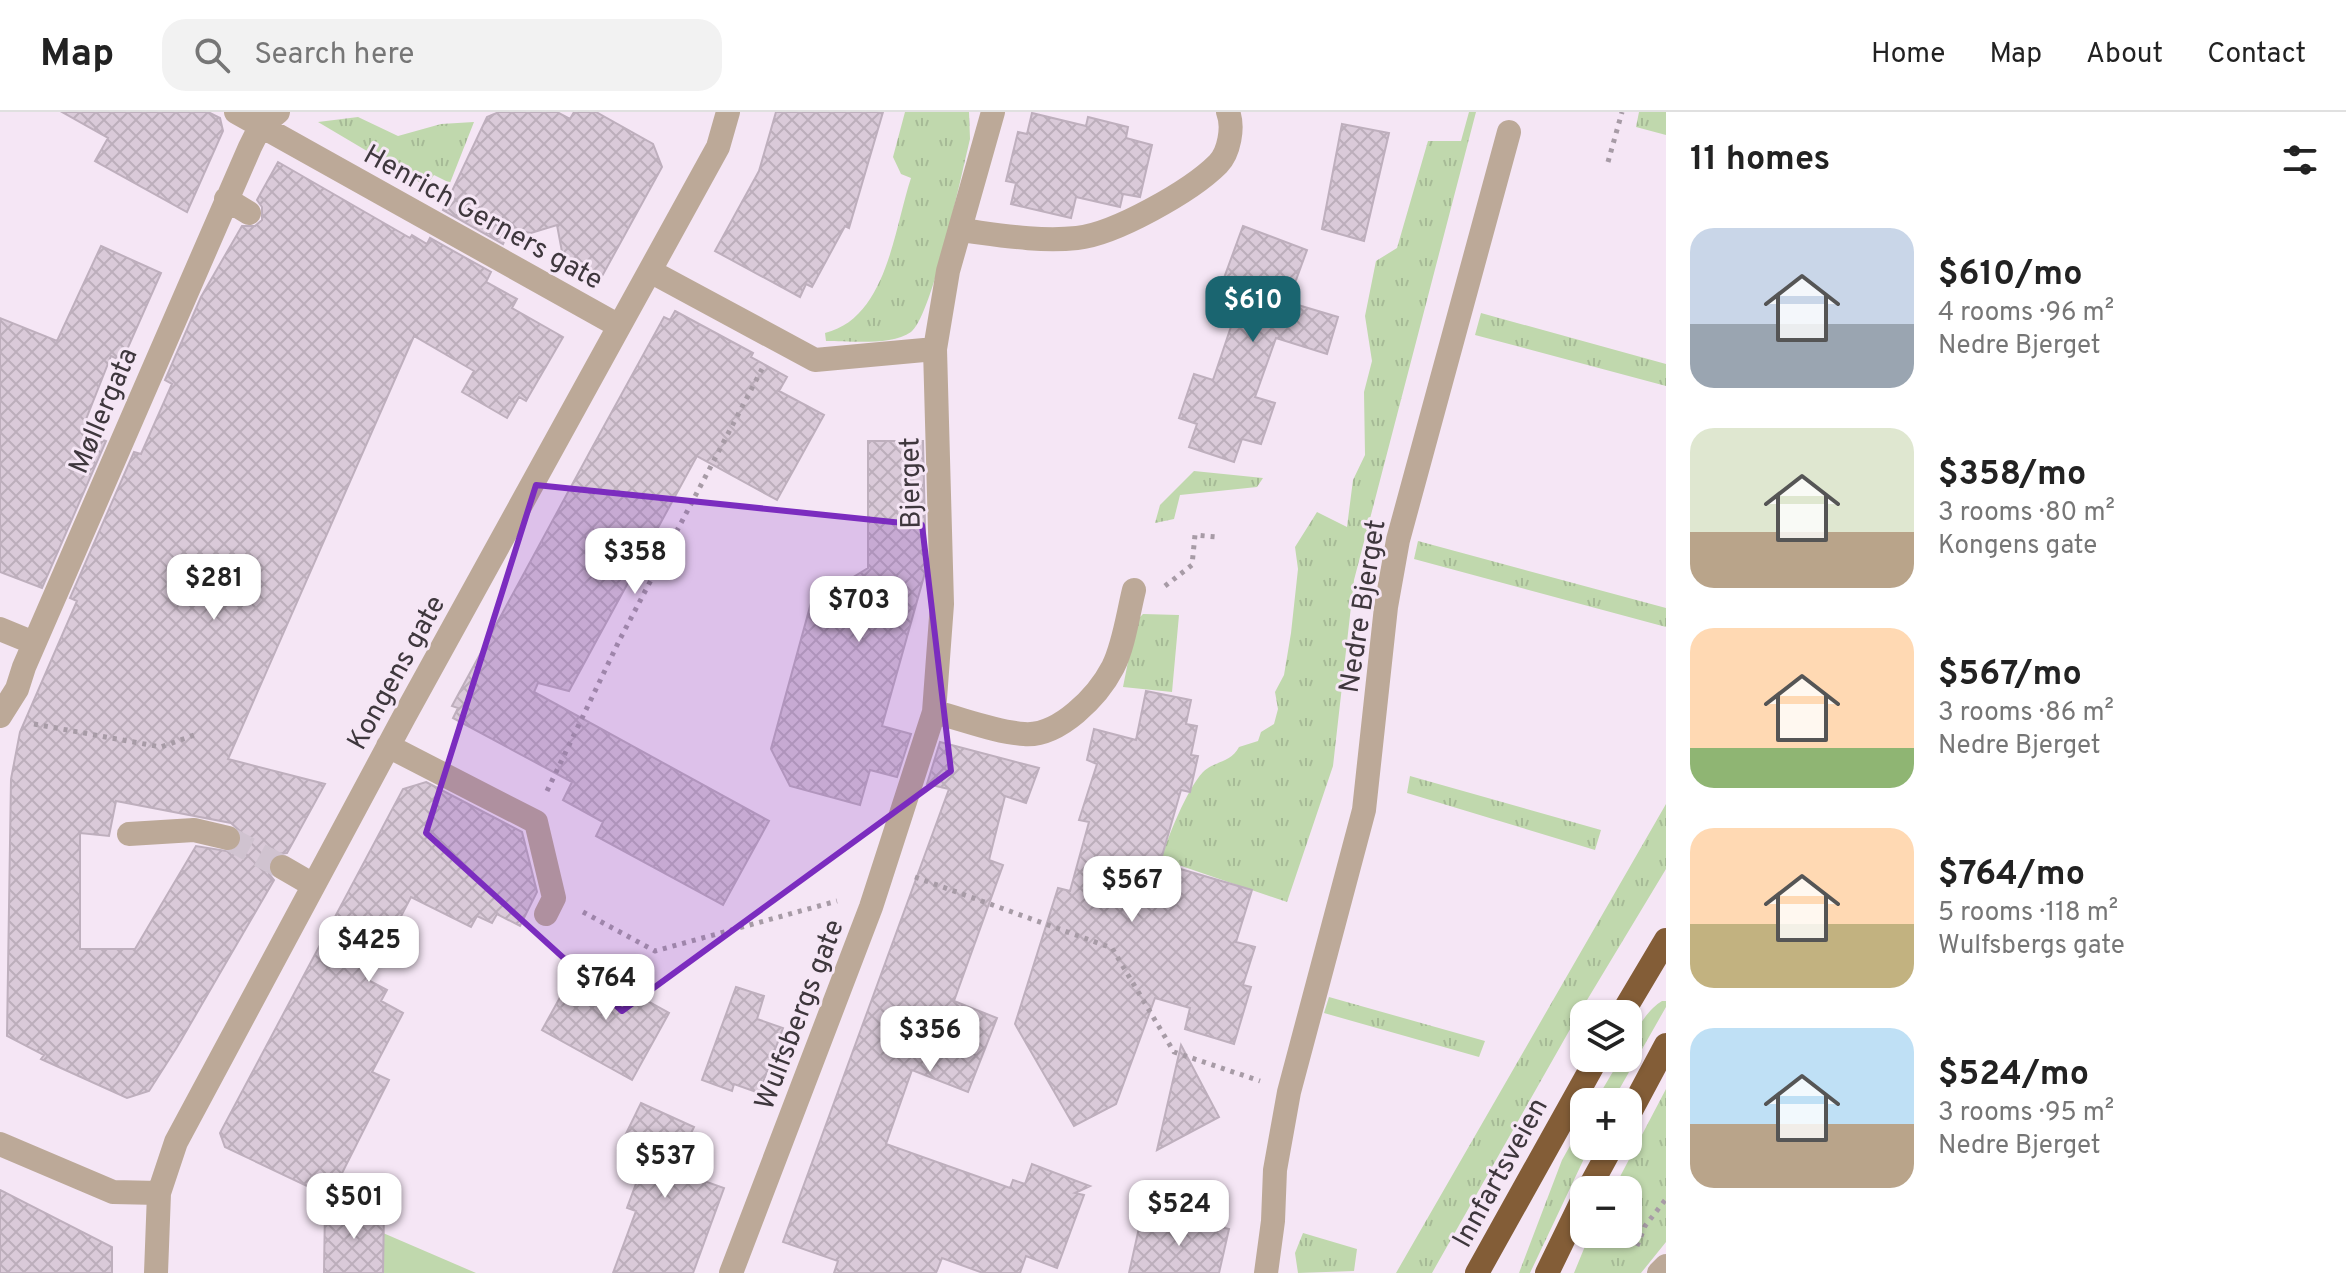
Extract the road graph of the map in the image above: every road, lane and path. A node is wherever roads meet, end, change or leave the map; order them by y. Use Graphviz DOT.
graph roads {
  1 [pos="236,112"];
  2 [pos="728,112"];
  3 [pos="993,112"];
  4 [pos="1228,112"];
  5 [pos="1622,112"];
  6 [pos="269,119"];
  7 [pos="1509,132"];
  8 [pos="1608,162"];
  9 [pos="226,199"];
  10 [pos="249,213"];
  11 [pos="961,230"];
  12 [pos="650,271"];
  13 [pos="619,326"];
  14 [pos="935,349"];
  15 [pos="768,357"];
  16 [pos="1217,537"];
  17 [pos="1192,565"];
  18 [pos="1134,590"];
  19 [pos="0,629"];
  20 [pos="34,643"];
  21 [pos="934,712"];
  22 [pos="0,716"];
  23 [pos="27,723"];
  24 [pos="197,734"];
  25 [pos="388,746"];
  26 [pos="914,774"];
  27 [pos="536,822"];
  28 [pos="129,834"];
  29 [pos="228,838"];
  30 [pos="282,867"];
  31 [pos="883,868"];
  32 [pos="313,885"];
  33 [pos="835,901"];
  34 [pos="572,906"];
  35 [pos="546,914"];
  36 [pos="1666,940"];
  37 [pos="1630,1000"];
  38 [pos="1666,1045"];
  39 [pos="1589,1072"];
  40 [pos="1642,1090"];
  41 [pos="1289,1092"];
  42 [pos="0,1144"];
  43 [pos="159,1193"];
  44 [pos="1666,1199"];
  45 [pos="1570,1226"];
  46 [pos="1636,1249"];
  47 [pos="1666,1266"];
  48 [pos="156,1273"];
  49 [pos="731,1273"];
  50 [pos="1266,1273"];
  51 [pos="1477,1273"];
  52 [pos="1547,1273"];
  53 [pos="1659,1273"];
  1 -- 6 [label="street, Henrich Gerners gate"];
  2 -- 12 [label="street, Kongens gate"];
  3 -- 11 [label="street, Bjerget"];
  4 -- 11 [label="street"];
  5 -- 8 [label="path"];
  6 -- 9 [label="street, Møllergata"];
  6 -- 13 [label="street, Henrich Gerners gate"];
  7 -- 41 [label="street, Nedre Bjerget"];
  9 -- 10 [label="street"];
  9 -- 20 [label="street, Møllergata"];
  11 -- 14 [label="street, Bjerget"];
  12 -- 13 [label="street, Kongens gate"];
  12 -- 14 [label="street"];
  13 -- 25 [label="street, Kongens gate"];
  14 -- 21 [label="street, Bjerget"];
  15 -- 27 [label="path"];
  16 -- 17 [label="path"];
  18 -- 21 [label="street"];
  19 -- 20 [label="street"];
  20 -- 22 [label="street, Møllergata"];
  21 -- 26 [label="street, Bjerget"];
  23 -- 24 [label="path"];
  25 -- 27 [label="street"];
  25 -- 32 [label="street, Kongens gate"];
  26 -- 31 [label="street, Wulfsbergs gate"];
  27 -- 35 [label="street"];
  28 -- 29 [label="street"];
  30 -- 32 [label="street"];
  31 -- 41 [label="path"];
  31 -- 49 [label="street, Wulfsbergs gate"];
  32 -- 43 [label="street, Kongens gate"];
  33 -- 34 [label="path"];
  36 -- 37 [label="highway"];
  38 -- 40 [label="highway"];
  39 -- 51 [label="highway, Innfartsveien"];
  41 -- 50 [label="street, Nedre Bjerget"];
  42 -- 43 [label="street"];
  43 -- 48 [label="street, Kongens gate"];
  44 -- 46 [label="path"];
  45 -- 52 [label="highway"];
  47 -- 53 [label="street"];
}
